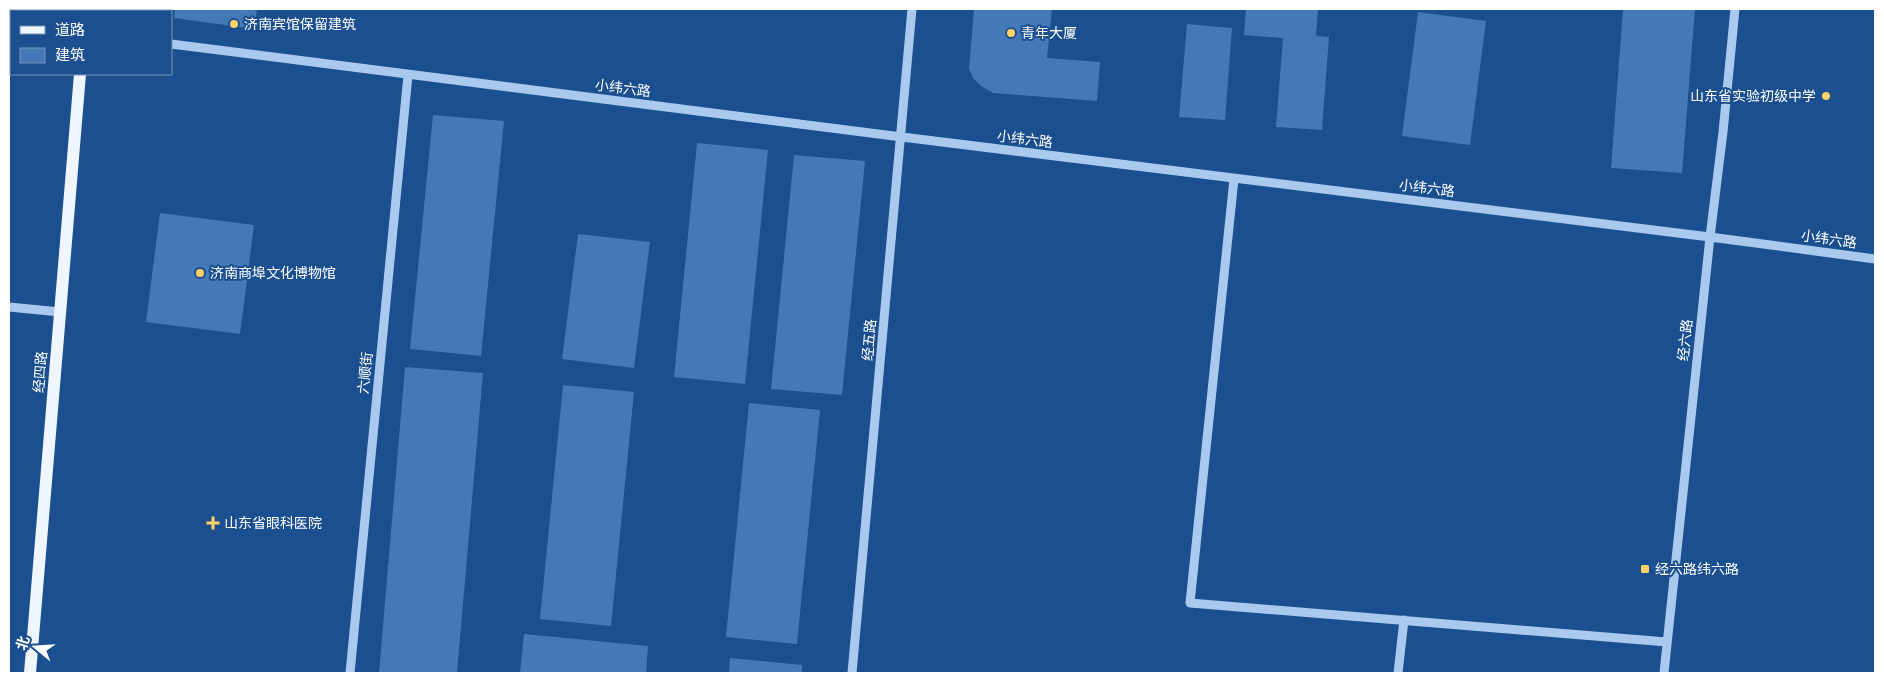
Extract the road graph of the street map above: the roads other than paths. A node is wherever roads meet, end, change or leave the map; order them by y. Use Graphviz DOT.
graph roads {
  1 [pos="912,9"];
  2 [pos="1735,9"];
  3 [pos="172,44"];
  4 [pos="80,75"];
  5 [pos="408,75"];
  6 [pos="902,137"];
  7 [pos="1234,179"];
  8 [pos="1710,237"];
  9 [pos="1875,260"];
  10 [pos="9,307"];
  11 [pos="60,312"];
  12 [pos="1404,620"];
  13 [pos="1667,642"];
  14 [pos="30,673"];
  15 [pos="350,673"];
  16 [pos="852,673"];
  17 [pos="1398,673"];
  18 [pos="1664,673"];
  1 -- 6 [label="street, 经五路"];
  2 -- 8 [label="street, 经六路"];
  3 -- 5 [label="street, 小纬六路"];
  4 -- 11 [label="main road, 经四路"];
  5 -- 6 [label="street, 小纬六路"];
  5 -- 15 [label="street, 六顺街"];
  6 -- 7 [label="street, 小纬六路"];
  6 -- 16 [label="street, 经五路"];
  7 -- 8 [label="street, 小纬六路"];
  7 -- 12 [label="street"];
  8 -- 9 [label="street, 小纬六路"];
  8 -- 13 [label="street, 经六路"];
  10 -- 11 [label="street"];
  11 -- 14 [label="main road, 经四路"];
  12 -- 13 [label="street"];
  12 -- 17 [label="street"];
  13 -- 18 [label="street, 经六路"];
}
